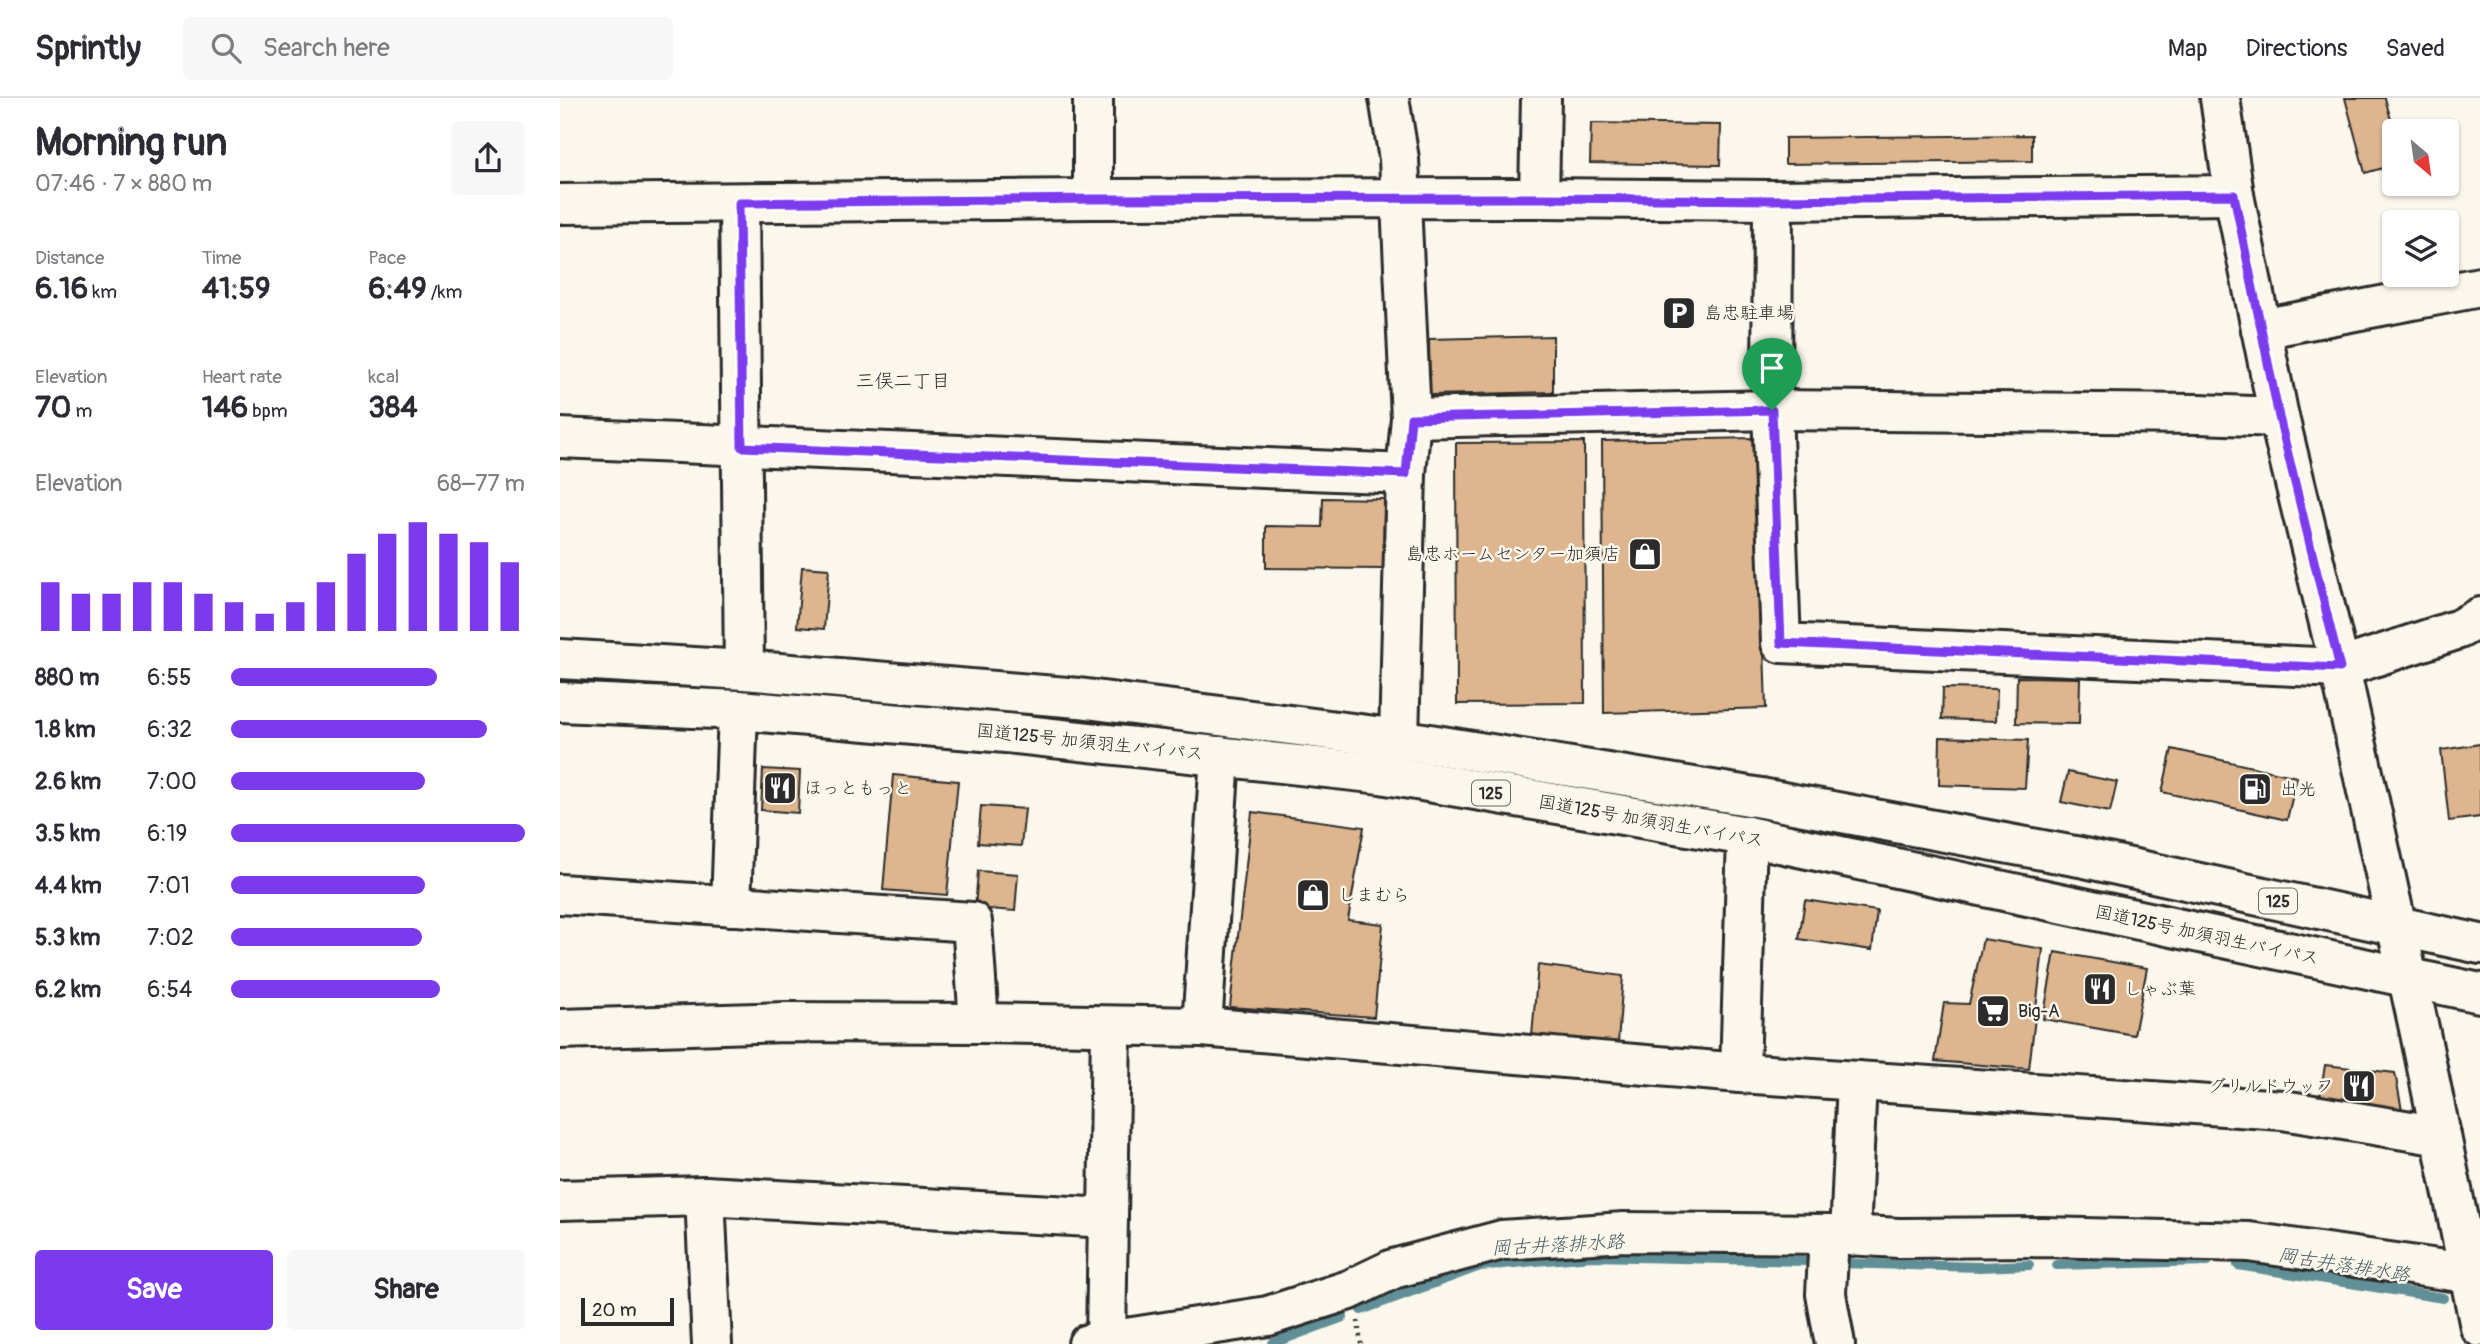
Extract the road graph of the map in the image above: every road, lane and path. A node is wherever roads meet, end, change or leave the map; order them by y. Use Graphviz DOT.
graph roads {
  1 [pos="1093,98"];
  2 [pos="1389,98"];
  3 [pos="1541,98"];
  4 [pos="2220,98"];
  5 [pos="2234,195"];
  6 [pos="1539,198"];
  7 [pos="1093,199"];
  8 [pos="1399,199"];
  9 [pos="1773,200"];
  10 [pos="739,203"];
  11 [pos="560,204"];
  12 [pos="2480,287"];
  13 [pos="2261,329"];
  14 [pos="1772,410"];
  15 [pos="2279,417"];
  16 [pos="1411,418"];
  17 [pos="560,438"];
  18 [pos="742,447"];
  19 [pos="1406,474"];
  20 [pos="2480,617"];
  21 [pos="560,659"];
  22 [pos="2340,668"];
  23 [pos="744,670"];
  24 [pos="560,702"];
  25 [pos="737,709"];
  26 [pos="1399,739"];
  27 [pos="1220,756"];
  28 [pos="1747,836"];
  29 [pos="560,894"];
  30 [pos="731,906"];
  31 [pos="2397,928"];
  32 [pos="2480,944"];
  33 [pos="2408,977"];
  34 [pos="2480,993"];
  35 [pos="979,1023"];
  36 [pos="1111,1027"];
  37 [pos="1202,1027"];
  38 [pos="560,1029"];
  39 [pos="1740,1073"];
  40 [pos="1857,1081"];
  41 [pos="2441,1136"];
  42 [pos="705,1196"];
  43 [pos="560,1200"];
  44 [pos="1108,1218"];
  45 [pos="1833,1249"];
  46 [pos="2476,1296"];
  47 [pos="1358,1321"];
  48 [pos="1097,1343"];
  49 [pos="712,1344"];
  50 [pos="1361,1344"];
  51 [pos="1835,1344"];
  1 -- 7 [label="main road"];
  2 -- 8 [label="main road"];
  3 -- 6 [label="main road"];
  4 -- 5 [label="main road"];
  5 -- 9 [label="main road"];
  5 -- 13 [label="main road"];
  6 -- 8 [label="main road"];
  6 -- 9 [label="main road"];
  7 -- 8 [label="main road"];
  7 -- 10 [label="main road"];
  8 -- 16 [label="main road"];
  9 -- 14 [label="main road"];
  10 -- 11 [label="main road"];
  10 -- 18 [label="main road"];
  12 -- 13 [label="main road"];
  13 -- 15 [label="main road"];
  14 -- 15 [label="main road"];
  14 -- 16 [label="main road"];
  14 -- 22 [label="main road"];
  15 -- 22 [label="main road"];
  16 -- 19 [label="main road"];
  17 -- 18 [label="main road"];
  18 -- 19 [label="main road"];
  18 -- 23 [label="main road"];
  19 -- 26 [label="main road"];
  20 -- 22 [label="main road"];
  21 -- 23 [label="main road, 125"];
  22 -- 31 [label="main road"];
  23 -- 26 [label="main road, 125"];
  24 -- 25 [label="main road, 国道125号 加須羽生バイパス / 125"];
  25 -- 27 [label="main road, 国道125号 加須羽生バイパス / 125"];
  25 -- 30 [label="main road"];
  26 -- 31 [label="main road, 125"];
  27 -- 28 [label="main road, 国道125号 加須羽生バイパス / 125"];
  27 -- 37 [label="main road"];
  28 -- 33 [label="main road, 国道125号 加須羽生バイパス / 125"];
  28 -- 39 [label="main road"];
  29 -- 30 [label="main road"];
  30 -- 35 [label="main road"];
  31 -- 32 [label="main road, 125"];
  31 -- 33 [label="main road"];
  33 -- 34 [label="main road, 国道125号 加須羽生バイパス / 125"];
  33 -- 41 [label="main road"];
  35 -- 36 [label="main road"];
  35 -- 38 [label="main road"];
  36 -- 37 [label="main road"];
  36 -- 44 [label="main road"];
  37 -- 39 [label="main road"];
  39 -- 40 [label="main road"];
  40 -- 41 [label="main road"];
  40 -- 45 [label="main road"];
  41 -- 46 [label="main road"];
  42 -- 43 [label="main road"];
  42 -- 44 [label="main road"];
  42 -- 49 [label="main road"];
  44 -- 48 [label="main road"];
  45 -- 46 [label="main road"];
  45 -- 48 [label="main road"];
  45 -- 51 [label="main road"];
  47 -- 50 [label="path"];
}
